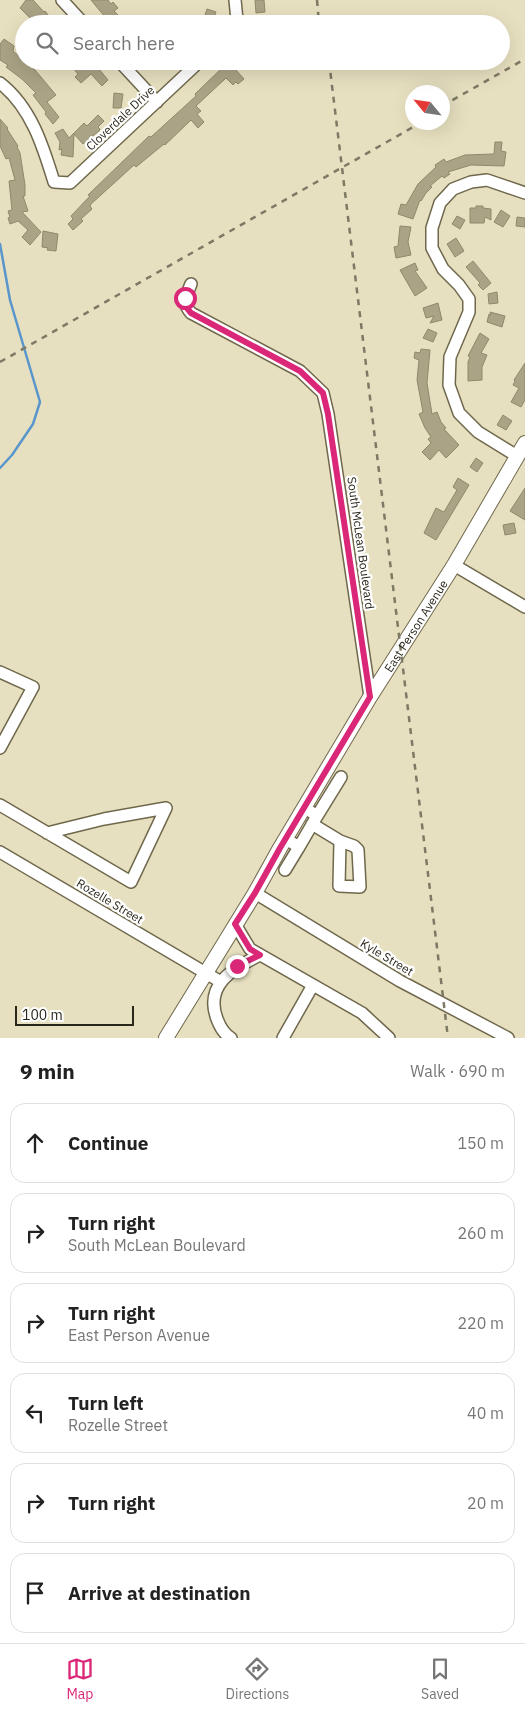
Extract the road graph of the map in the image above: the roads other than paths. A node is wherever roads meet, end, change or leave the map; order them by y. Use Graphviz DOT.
graph roads {
  1 [pos="62,0"];
  2 [pos="235,0"];
  3 [pos="76,15"];
  4 [pos="236,15"];
  5 [pos="128,70"];
  6 [pos="191,70"];
  7 [pos="0,83"];
  8 [pos="158,102"];
  9 [pos="525,193"];
  10 [pos="191,284"];
  11 [pos="525,443"];
  12 [pos="517,456"];
  13 [pos="454,565"];
  14 [pos="525,607"];
  15 [pos="0,672"];
  16 [pos="370,697"];
  17 [pos="2,741"];
  18 [pos="341,776"];
  19 [pos="0,805"];
  20 [pos="304,807"];
  21 [pos="315,820"];
  22 [pos="47,833"];
  23 [pos="286,839"];
  24 [pos="340,841"];
  25 [pos="299,847"];
  26 [pos="0,852"];
  27 [pos="285,870"];
  28 [pos="255,893"];
  29 [pos="235,924"];
  30 [pos="260,955"];
  31 [pos="205,974"];
  32 [pos="221,982"];
  33 [pos="313,985"];
  34 [pos="166,1038"];
  35 [pos="231,1038"];
  36 [pos="283,1038"];
  37 [pos="390,1038"];
  38 [pos="508,1038"];
  1 -- 3 [label="street"];
  2 -- 4 [label="street"];
  5 -- 8 [label="street"];
  6 -- 8 [label="street, Cloverdale Drive"];
  7 -- 8 [label="street, Cloverdale Drive"];
  9 -- 12 [label="street"];
  10 -- 16 [label="street, South McLean Boulevard"];
  11 -- 12 [label="main road, East Person Avenue"];
  12 -- 13 [label="main road, East Person Avenue"];
  13 -- 14 [label="street"];
  13 -- 16 [label="main road, East Person Avenue"];
  15 -- 17 [label="street"];
  16 -- 20 [label="main road, East Person Avenue"];
  18 -- 21 [label="street"];
  19 -- 22 [label="street"];
  20 -- 21 [label="street"];
  20 -- 23 [label="main road, East Person Avenue"];
  21 -- 24 [label="street"];
  21 -- 25 [label="street"];
  22 -- 22 [label="street"];
  23 -- 25 [label="street"];
  23 -- 28 [label="main road, East Person Avenue"];
  25 -- 27 [label="street"];
  26 -- 31 [label="street, Rozelle Street"];
  28 -- 29 [label="main road, East Person Avenue"];
  28 -- 38 [label="street, Kyle Street"];
  29 -- 30 [label="street"];
  29 -- 31 [label="main road, East Person Avenue"];
  30 -- 32 [label="street"];
  30 -- 33 [label="street"];
  31 -- 32 [label="street, Rozelle Street"];
  31 -- 34 [label="main road, East Person Avenue"];
  32 -- 35 [label="street"];
  33 -- 36 [label="street"];
  33 -- 37 [label="street"];
}
